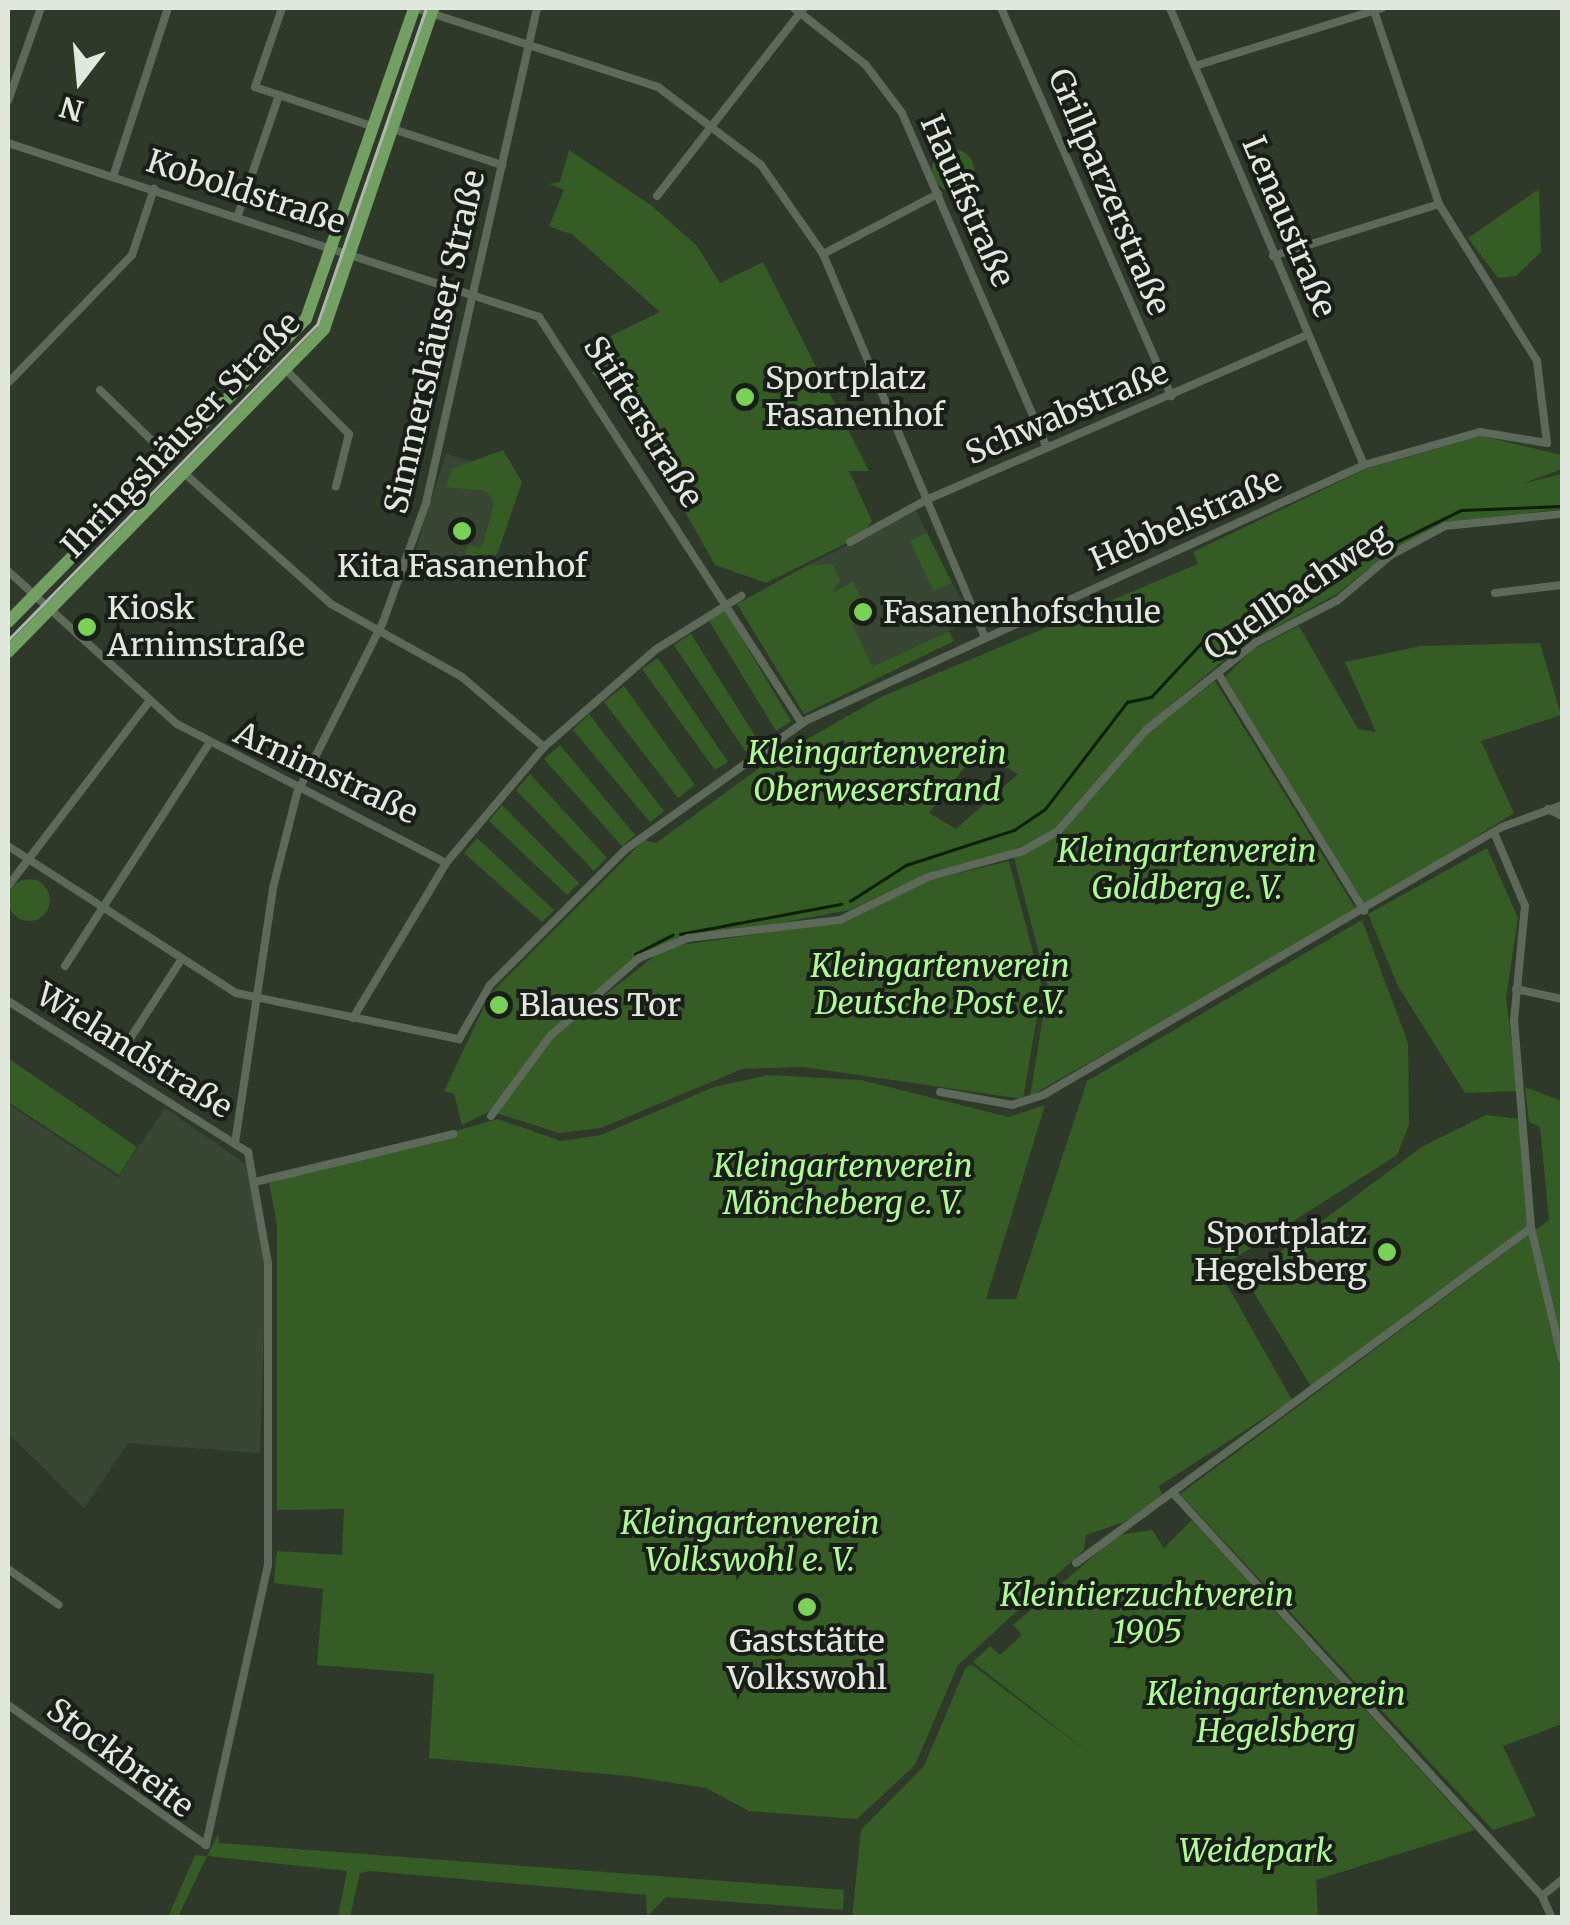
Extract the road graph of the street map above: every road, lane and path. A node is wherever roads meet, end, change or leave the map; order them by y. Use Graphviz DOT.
graph roads {
  1 [pos="42,8"];
  2 [pos="168,8"];
  3 [pos="282,8"];
  4 [pos="415,8"];
  5 [pos="537,8"];
  6 [pos="1001,8"];
  7 [pos="1170,8"];
  8 [pos="800,9"];
  9 [pos="1377,9"];
  10 [pos="432,10"];
  11 [pos="529,42"];
  12 [pos="1196,66"];
  13 [pos="279,94"];
  14 [pos="8,101"];
  15 [pos="712,125"];
  16 [pos="375,127"];
  17 [pos="396,130"];
  18 [pos="8,143"];
  19 [pos="502,165"];
  20 [pos="113,176"];
  21 [pos="154,189"];
  22 [pos="938,194"];
  23 [pos="657,196"];
  24 [pos="1439,204"];
  25 [pos="238,215"];
  26 [pos="336,247"];
  27 [pos="356,253"];
  28 [pos="823,254"];
  29 [pos="1273,256"];
  30 [pos="475,290"];
  31 [pos="1308,335"];
  32 [pos="286,370"];
  33 [pos="8,383"];
  34 [pos="100,390"];
  35 [pos="1171,396"];
  36 [pos="1047,448"];
  37 [pos="171,459"];
  38 [pos="1364,465"];
  39 [pos="184,473"];
  40 [pos="336,486"];
  41 [pos="926,500"];
  42 [pos="1562,514"];
  43 [pos="850,542"];
  44 [pos="8,571"];
  45 [pos="1562,585"];
  46 [pos="1495,593"];
  47 [pos="32,596"];
  48 [pos="741,596"];
  49 [pos="726,600"];
  50 [pos="48,611"];
  51 [pos="8,622"];
  52 [pos="380,629"];
  53 [pos="984,636"];
  54 [pos="8,652"];
  55 [pos="1219,675"];
  56 [pos="147,704"];
  57 [pos="802,723"];
  58 [pos="208,745"];
  59 [pos="544,747"];
  60 [pos="298,793"];
  61 [pos="1562,805"];
  62 [pos="1548,809"];
  63 [pos="1562,816"];
  64 [pos="1496,837"];
  65 [pos="8,846"];
  66 [pos="26,858"];
  67 [pos="446,863"];
  68 [pos="8,886"];
  69 [pos="104,908"];
  70 [pos="1364,910"];
  71 [pos="181,960"];
  72 [pos="64,966"];
  73 [pos="1516,988"];
  74 [pos="255,997"];
  75 [pos="1562,999"];
  76 [pos="8,1000"];
  77 [pos="354,1018"];
  78 [pos="120,1054"];
  79 [pos="940,1092"];
  80 [pos="491,1116"];
  81 [pos="452,1134"];
  82 [pos="235,1142"];
  83 [pos="255,1182"];
  84 [pos="1532,1232"];
  85 [pos="1562,1358"];
  86 [pos="1173,1493"];
  87 [pos="1076,1563"];
  88 [pos="8,1569"];
  89 [pos="59,1605"];
  90 [pos="8,1705"];
  91 [pos="1562,1880"];
  92 [pos="1542,1896"];
  93 [pos="1552,1918"];
  1 -- 14 [label="street"];
  2 -- 20 [label="street"];
  3 -- 13 [label="street"];
  4 -- 10 [label="street"];
  4 -- 16 [label="main road, Ihringshäuser Straße"];
  5 -- 11 [label="street, Simmershäuser Straße"];
  6 -- 35 [label="street, Grillparzerstraße"];
  7 -- 12 [label="street, Lenaustraße"];
  8 -- 15 [label="street"];
  8 -- 22 [label="street, Hauffstraße"];
  9 -- 12 [label="street"];
  9 -- 24 [label="street"];
  10 -- 11 [label="street"];
  10 -- 17 [label="main road, Ihringshäuser Straße"];
  11 -- 15 [label="street"];
  11 -- 19 [label="street, Simmershäuser Straße"];
  12 -- 29 [label="street, Lenaustraße"];
  13 -- 16 [label="street"];
  13 -- 25 [label="street"];
  15 -- 23 [label="street"];
  15 -- 28 [label="street"];
  16 -- 26 [label="main road, Ihringshäuser Straße"];
  17 -- 19 [label="street"];
  17 -- 27 [label="main road, Ihringshäuser Straße"];
  18 -- 20 [label="street, Koboldstraße"];
  19 -- 30 [label="street, Simmershäuser Straße"];
  20 -- 21 [label="street, Koboldstraße"];
  21 -- 25 [label="street, Koboldstraße"];
  21 -- 33 [label="street"];
  22 -- 28 [label="street"];
  22 -- 36 [label="street, Hauffstraße"];
  24 -- 29 [label="street"];
  24 -- 38 [label="street, Hebbelstraße"];
  25 -- 26 [label="street, Koboldstraße"];
  26 -- 27 [label="street, Koboldstraße"];
  26 -- 37 [label="main road, Ihringshäuser Straße"];
  27 -- 30 [label="street, Stifterstraße"];
  27 -- 32 [label="main road, Ihringshäuser Straße"];
  28 -- 41 [label="street"];
  29 -- 31 [label="street, Lenaustraße"];
  30 -- 49 [label="street, Stifterstraße"];
  30 -- 52 [label="street, Simmershäuser Straße"];
  31 -- 35 [label="street, Schwabstraße"];
  31 -- 38 [label="street, Lenaustraße"];
  32 -- 39 [label="main road, Ihringshäuser Straße"];
  32 -- 40 [label="street"];
  34 -- 37 [label="street"];
  35 -- 36 [label="street, Schwabstraße"];
  36 -- 41 [label="street, Schwabstraße"];
  37 -- 47 [label="main road, Ihringshäuser Straße"];
  38 -- 53 [label="street, Hebbelstraße"];
  39 -- 50 [label="main road, Ihringshäuser Straße"];
  39 -- 52 [label="street"];
  41 -- 43 [label="street, Schwabstraße"];
  41 -- 53 [label="street"];
  42 -- 55 [label="street, Quellbachweg"];
  44 -- 47 [label="street, Arnimstraße"];
  45 -- 46 [label="street"];
  47 -- 50 [label="street, Arnimstraße"];
  47 -- 51 [label="main road, Ihringshäuser Straße"];
  48 -- 49 [label="street"];
  49 -- 57 [label="street, Stifterstraße"];
  49 -- 59 [label="street"];
  50 -- 54 [label="main road, Ihringshäuser Straße"];
  50 -- 56 [label="street, Arnimstraße"];
  52 -- 59 [label="street"];
  52 -- 60 [label="street, Simmershäuser Straße"];
  53 -- 57 [label="street, Hebbelstraße"];
  55 -- 70 [label="street"];
  55 -- 80 [label="street, Quellbachweg"];
  56 -- 58 [label="street, Arnimstraße"];
  56 -- 66 [label="street"];
  57 -- 77 [label="street, Hebbelstraße"];
  58 -- 60 [label="street, Arnimstraße"];
  58 -- 69 [label="street"];
  59 -- 67 [label="street"];
  60 -- 67 [label="street, Arnimstraße"];
  60 -- 74 [label="street, Simmershäuser Straße"];
  61 -- 62 [label="street"];
  62 -- 63 [label="street"];
  62 -- 64 [label="street"];
  64 -- 70 [label="street"];
  64 -- 73 [label="street"];
  65 -- 66 [label="street"];
  66 -- 68 [label="street"];
  66 -- 69 [label="street"];
  67 -- 77 [label="street"];
  69 -- 71 [label="street"];
  69 -- 72 [label="street"];
  70 -- 79 [label="street"];
  71 -- 74 [label="street"];
  71 -- 78 [label="street"];
  73 -- 75 [label="street"];
  73 -- 84 [label="street"];
  74 -- 77 [label="street"];
  74 -- 82 [label="street, Simmershäuser Straße"];
  76 -- 82 [label="street, Wielandstraße"];
  81 -- 83 [label="street"];
  82 -- 83 [label="street"];
  83 -- 90 [label="street, Stockbreite"];
  84 -- 85 [label="street"];
  84 -- 86 [label="street"];
  86 -- 87 [label="street"];
  86 -- 92 [label="street"];
  88 -- 89 [label="street"];
  91 -- 92 [label="street"];
  92 -- 93 [label="street"];
}
